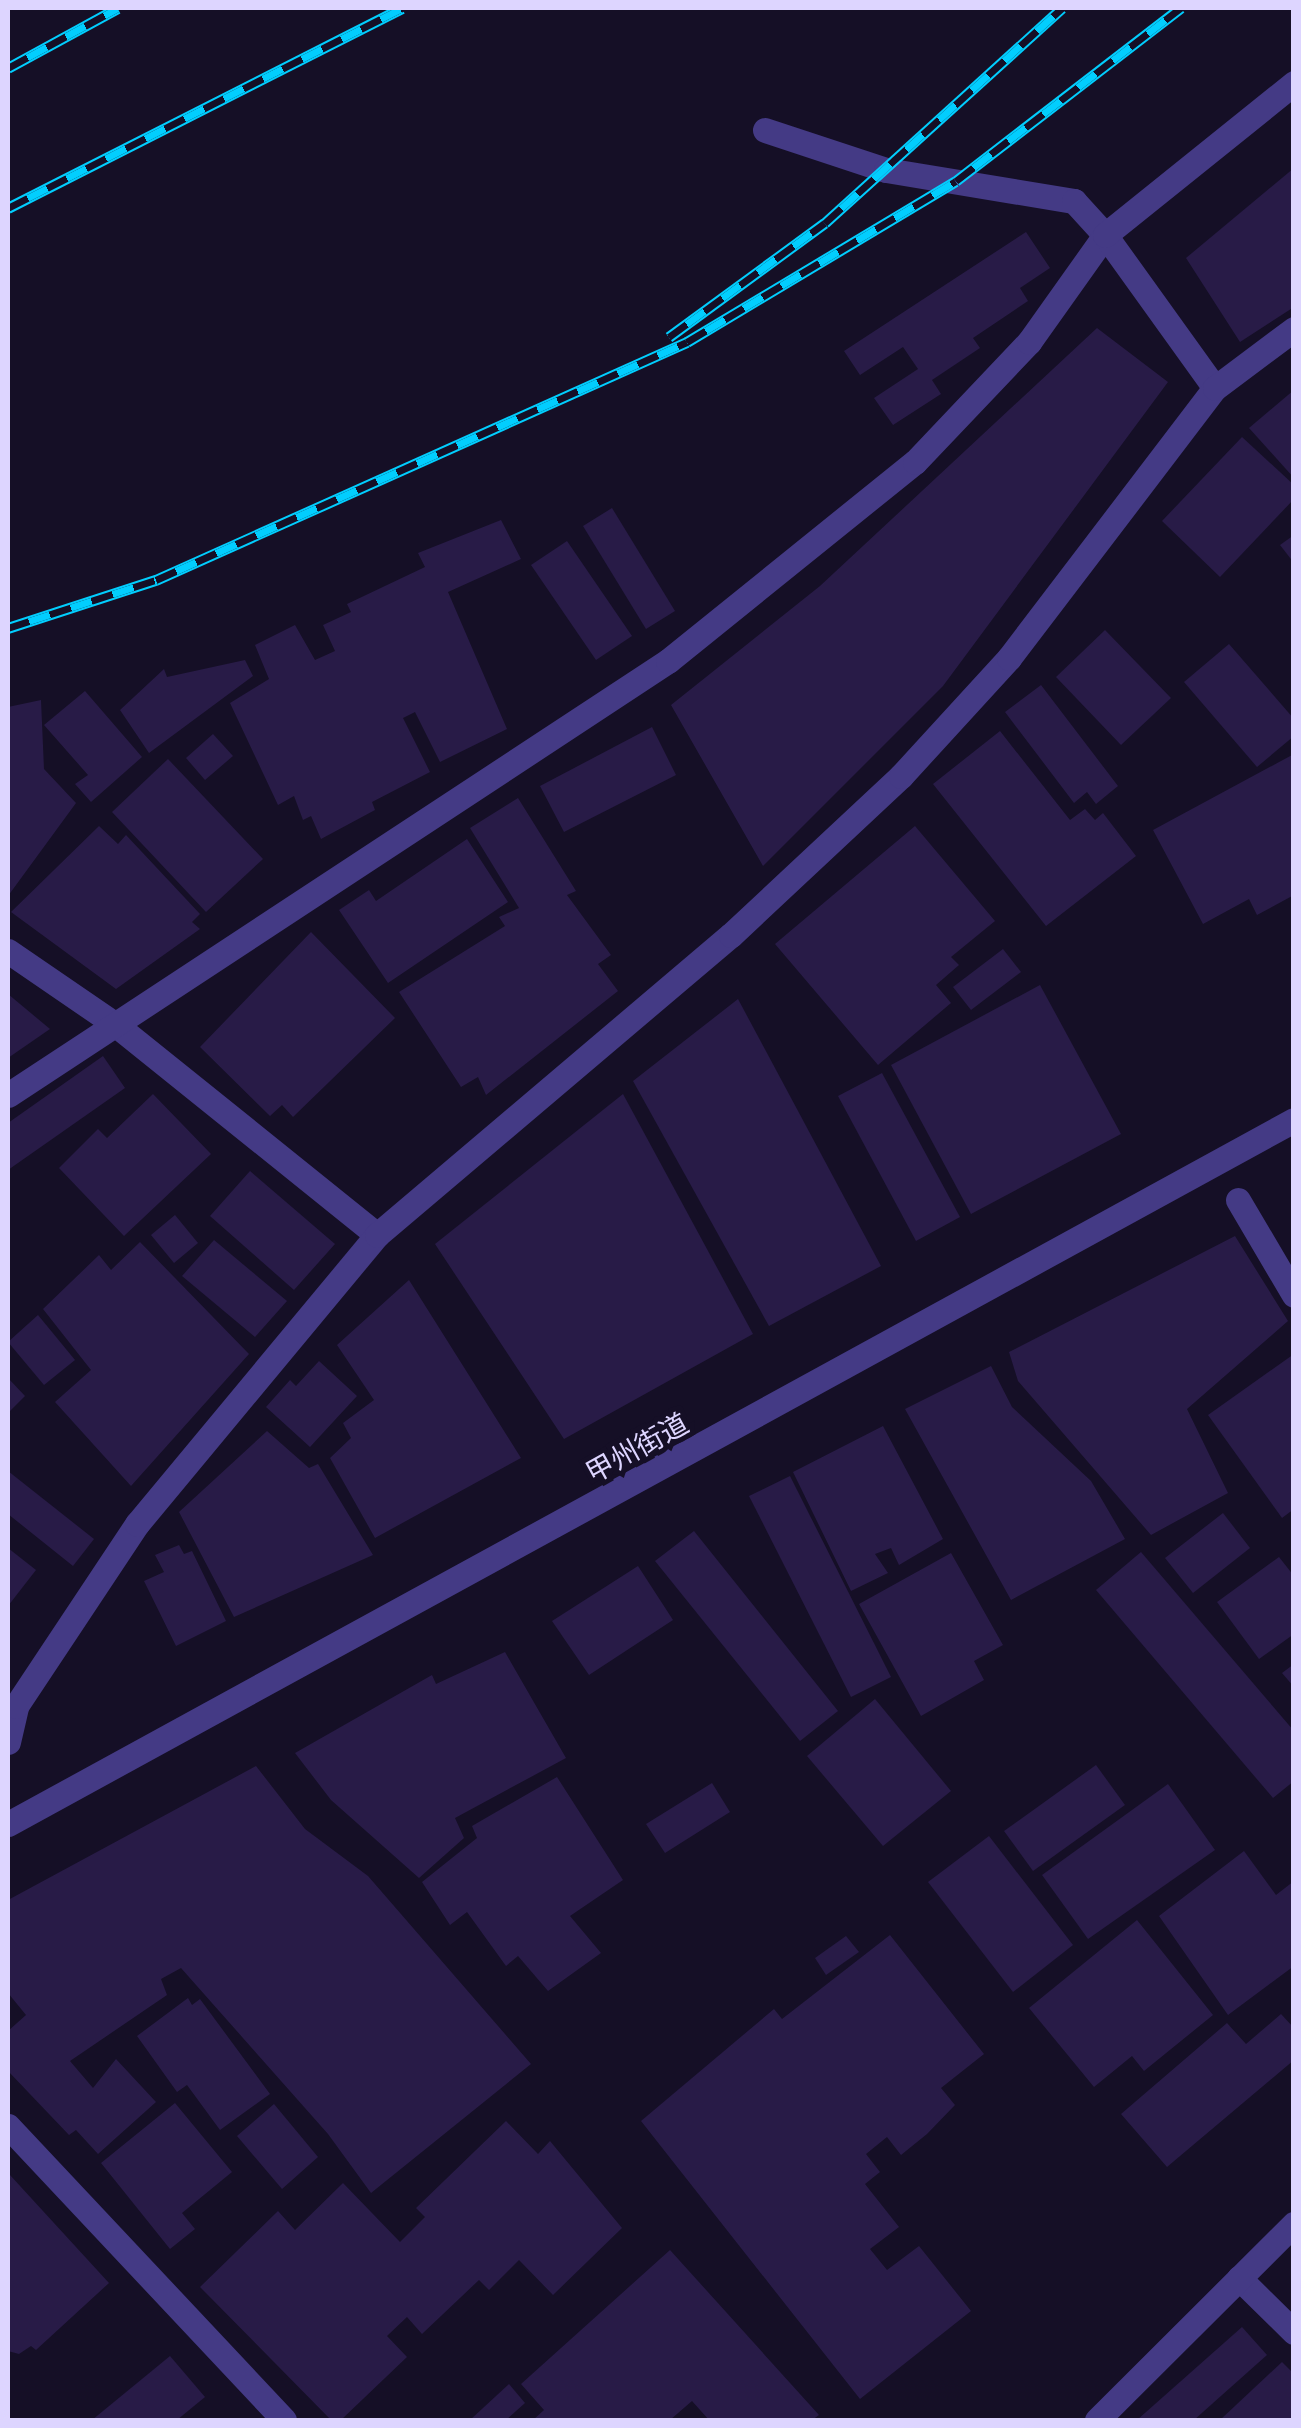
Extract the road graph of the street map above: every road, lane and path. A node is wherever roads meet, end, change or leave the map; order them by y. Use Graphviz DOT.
graph roads {
  1 [pos="1294,82"];
  2 [pos="765,130"];
  3 [pos="1105,235"];
  4 [pos="1294,329"];
  5 [pos="1215,388"];
  6 [pos="8,952"];
  7 [pos="116,1026"];
  8 [pos="8,1095"];
  9 [pos="1294,1120"];
  10 [pos="1238,1200"];
  11 [pos="377,1235"];
  12 [pos="1294,1295"];
  13 [pos="8,1742"];
  14 [pos="8,1824"];
  15 [pos="8,2126"];
  16 [pos="1294,2224"];
  17 [pos="1239,2278"];
  18 [pos="1294,2332"];
  19 [pos="284,2420"];
  20 [pos="1097,2420"];
  1 -- 3 [label="street"];
  2 -- 3 [label="street"];
  3 -- 5 [label="street"];
  3 -- 7 [label="street"];
  4 -- 5 [label="street"];
  5 -- 11 [label="street"];
  6 -- 7 [label="street"];
  7 -- 8 [label="street"];
  7 -- 11 [label="street"];
  9 -- 14 [label="street, 甲州街道"];
  10 -- 12 [label="street"];
  11 -- 13 [label="street"];
  15 -- 19 [label="street"];
  16 -- 17 [label="street"];
  17 -- 18 [label="street"];
  17 -- 20 [label="street"];
}
